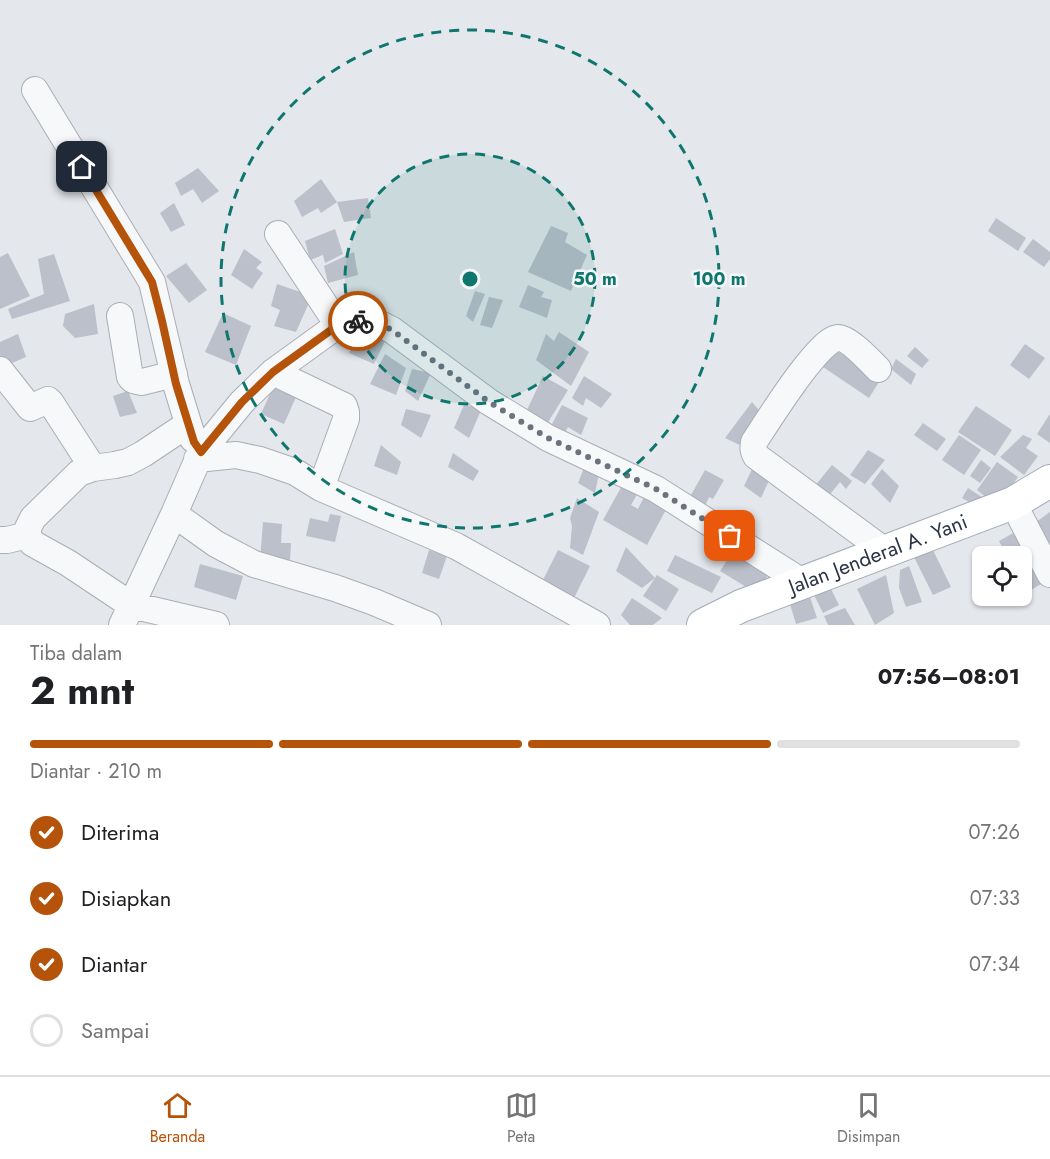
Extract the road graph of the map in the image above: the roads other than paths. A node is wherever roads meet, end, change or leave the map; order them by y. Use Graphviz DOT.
graph roads {
  1 [pos="35,90"];
  2 [pos="278,234"];
  3 [pos="158,307"];
  4 [pos="338,325"];
  5 [pos="878,369"];
  6 [pos="0,370"];
  7 [pos="273,372"];
  8 [pos="174,374"];
  9 [pos="194,441"];
  10 [pos="93,468"];
  11 [pos="1050,481"];
  12 [pos="321,488"];
  13 [pos="1014,504"];
  14 [pos="174,514"];
  15 [pos="28,535"];
  16 [pos="0,540"];
  17 [pos="885,551"];
  18 [pos="1050,574"];
  19 [pos="804,583"];
  20 [pos="375,614"];
  21 [pos="127,615"];
  22 [pos="743,616"];
  23 [pos="216,625"];
  24 [pos="428,625"];
  25 [pos="597,625"];
  26 [pos="704,625"];
  1 -- 3 [label="street"];
  2 -- 4 [label="street"];
  3 -- 8 [label="street"];
  3 -- 8 [label="street"];
  4 -- 7 [label="street"];
  4 -- 19 [label="street"];
  5 -- 17 [label="street"];
  6 -- 10 [label="street"];
  7 -- 9 [label="street"];
  7 -- 12 [label="street"];
  8 -- 9 [label="street"];
  9 -- 10 [label="street"];
  9 -- 12 [label="street"];
  9 -- 14 [label="street"];
  10 -- 15 [label="street"];
  11 -- 13 [label="main road, Jalan Jenderal A. Yani"];
  12 -- 25 [label="street"];
  13 -- 17 [label="main road, Jalan Jenderal A. Yani"];
  13 -- 18 [label="street"];
  14 -- 20 [label="street"];
  14 -- 21 [label="street"];
  15 -- 16 [label="street"];
  15 -- 21 [label="street"];
  17 -- 19 [label="main road, Jalan Jenderal A. Yani"];
  19 -- 22 [label="main road, Jalan Jenderal A. Yani"];
  20 -- 24 [label="street"];
  21 -- 23 [label="street"];
  22 -- 26 [label="main road, Jalan Jenderal A. Yani"];
}
